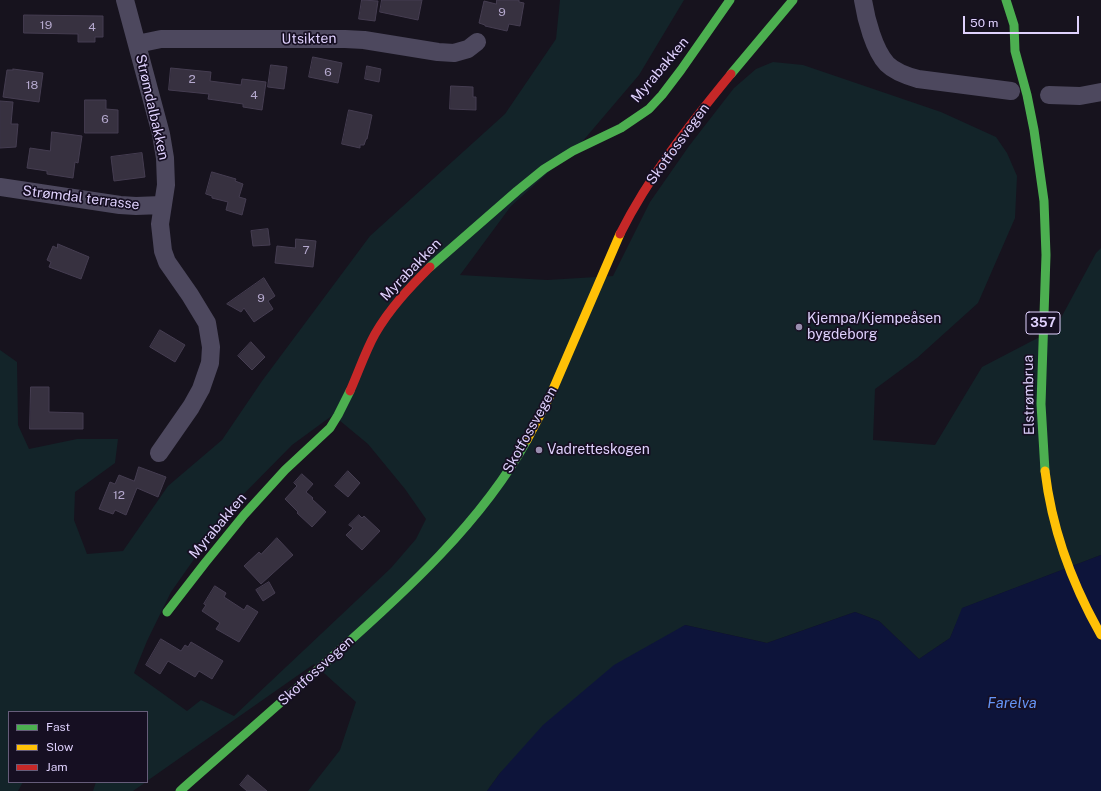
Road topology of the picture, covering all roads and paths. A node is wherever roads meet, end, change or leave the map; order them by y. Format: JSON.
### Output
{"nodes":[{"id":1,"x":125,"y":0,"type":"edge"},
{"id":2,"x":730,"y":0,"type":"edge"},
{"id":3,"x":864,"y":0,"type":"edge"},
{"id":4,"x":1006,"y":0,"type":"edge"},
{"id":5,"x":792,"y":1,"type":"edge"},
{"id":6,"x":1005,"y":34,"type":"dead end"},
{"id":7,"x":477,"y":42,"type":"dead end"},
{"id":8,"x":137,"y":44,"type":"junction"},
{"id":9,"x":1015,"y":51,"type":"junction"},
{"id":10,"x":1010,"y":91,"type":"dead end"},
{"id":11,"x":1101,"y":92,"type":"edge"},
{"id":12,"x":1049,"y":95,"type":"dead end"},
{"id":13,"x":0,"y":187,"type":"edge"},
{"id":14,"x":162,"y":205,"type":"junction"},
{"id":15,"x":159,"y":452,"type":"dead end"},
{"id":16,"x":167,"y":612,"type":"dead end"},
{"id":17,"x":1101,"y":635,"type":"edge"},
{"id":18,"x":180,"y":791,"type":"edge"}],
"edges":[{"from":1,"to":8,"type":"street","name":"Strømdalbakken"},
{"from":2,"to":16,"type":"main road","name":"Myrabakken"},
{"from":3,"to":10,"type":"street"},
{"from":4,"to":9,"type":"main road","name":"Elstrømbrua","number":"357"},
{"from":5,"to":18,"type":"main road","name":"Skotfossvegen"},
{"from":6,"to":9,"type":"main road","name":"Elstrømbrua","number":"357"},
{"from":7,"to":8,"type":"street","name":"Utsikten"},
{"from":8,"to":14,"type":"street","name":"Strømdalbakken"},
{"from":9,"to":17,"type":"main road","name":"Elstrømbrua","number":"357"},
{"from":11,"to":12,"type":"street"},
{"from":13,"to":14,"type":"street","name":"Strømdal terrasse"},
{"from":14,"to":15,"type":"street","name":"Strømdalbakken"}]}
